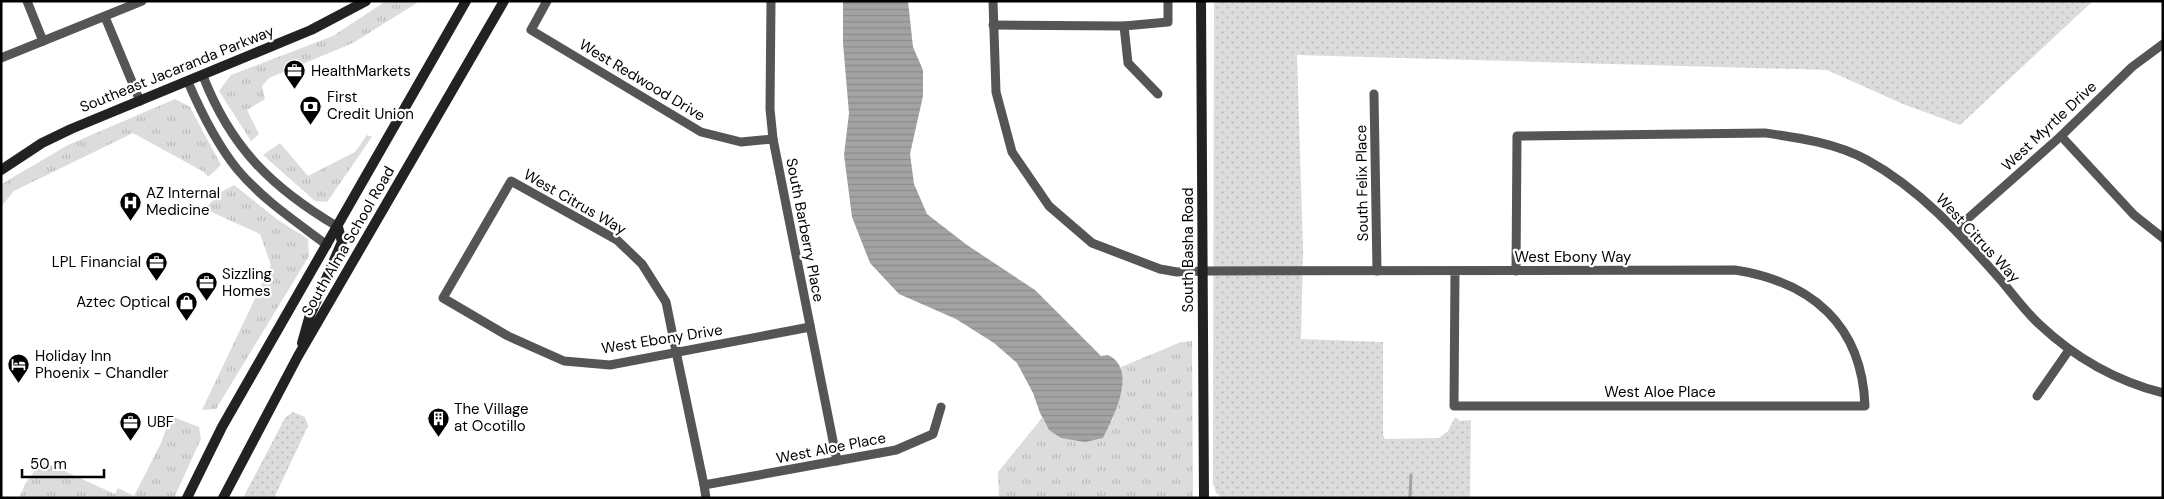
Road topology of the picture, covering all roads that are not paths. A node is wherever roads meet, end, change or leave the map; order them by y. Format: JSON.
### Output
{"nodes":[{"id":1,"x":27,"y":1,"type":"edge"},
{"id":2,"x":142,"y":1,"type":"edge"},
{"id":3,"x":366,"y":1,"type":"edge"},
{"id":4,"x":466,"y":1,"type":"edge"},
{"id":5,"x":504,"y":1,"type":"edge"},
{"id":6,"x":547,"y":1,"type":"edge"},
{"id":7,"x":771,"y":1,"type":"edge"},
{"id":8,"x":993,"y":1,"type":"edge"},
{"id":9,"x":1168,"y":1,"type":"edge"},
{"id":10,"x":1201,"y":1,"type":"edge"},
{"id":11,"x":105,"y":17,"type":"junction"},
{"id":12,"x":993,"y":25,"type":"junction"},
{"id":13,"x":1124,"y":26,"type":"junction"},
{"id":14,"x":43,"y":41,"type":"junction"},
{"id":15,"x":2163,"y":44,"type":"edge"},
{"id":16,"x":1,"y":58,"type":"edge"},
{"id":17,"x":203,"y":76,"type":"junction"},
{"id":18,"x":188,"y":82,"type":"junction"},
{"id":19,"x":1158,"y":94,"type":"dead end"},
{"id":20,"x":1374,"y":94,"type":"dead end"},
{"id":21,"x":140,"y":101,"type":"junction"},
{"id":22,"x":2061,"y":136,"type":"junction"},
{"id":23,"x":773,"y":138,"type":"junction"},
{"id":24,"x":1,"y":170,"type":"edge"},
{"id":25,"x":338,"y":226,"type":"junction"},
{"id":26,"x":1956,"y":230,"type":"junction"},
{"id":27,"x":2163,"y":238,"type":"edge"},
{"id":28,"x":327,"y":244,"type":"junction"},
{"id":29,"x":1203,"y":271,"type":"junction"},
{"id":30,"x":1377,"y":271,"type":"junction"},
{"id":31,"x":1454,"y":271,"type":"junction"},
{"id":32,"x":1516,"y":271,"type":"junction"},
{"id":33,"x":443,"y":298,"type":"joint"},
{"id":34,"x":810,"y":327,"type":"junction"},
{"id":35,"x":2069,"y":350,"type":"junction"},
{"id":36,"x":676,"y":352,"type":"junction"},
{"id":37,"x":298,"y":356,"type":"junction"},
{"id":38,"x":2163,"y":393,"type":"edge"},
{"id":39,"x":2037,"y":396,"type":"dead end"},
{"id":40,"x":1865,"y":406,"type":"joint"},
{"id":41,"x":941,"y":408,"type":"dead end"},
{"id":42,"x":837,"y":462,"type":"junction"},
{"id":43,"x":704,"y":485,"type":"junction"},
{"id":44,"x":187,"y":498,"type":"edge"},
{"id":45,"x":223,"y":498,"type":"edge"},
{"id":46,"x":706,"y":498,"type":"edge"},
{"id":47,"x":1204,"y":498,"type":"edge"}],
"edges":[{"from":1,"to":14,"type":"street"},
{"from":2,"to":11,"type":"street"},
{"from":3,"to":17,"type":"main road","name":"Southeast Jacaranda Parkway"},
{"from":4,"to":25,"type":"main road","name":"South Alma School Road"},
{"from":5,"to":37,"type":"main road","name":"South Alma School Road"},
{"from":6,"to":23,"type":"street","name":"West Redwood Drive"},
{"from":7,"to":23,"type":"street","name":"South Barberry Place"},
{"from":8,"to":12,"type":"street","name":"West Ebony Way"},
{"from":9,"to":13,"type":"street"},
{"from":10,"to":29,"type":"main road","name":"South Basha Road"},
{"from":11,"to":14,"type":"street"},
{"from":11,"to":21,"type":"street"},
{"from":12,"to":13,"type":"street"},
{"from":12,"to":29,"type":"street","name":"West Ebony Way"},
{"from":13,"to":19,"type":"street"},
{"from":14,"to":16,"type":"street"},
{"from":15,"to":22,"type":"street","name":"West Myrtle Drive"},
{"from":17,"to":18,"type":"main road","name":"Southeast Jacaranda Parkway"},
{"from":17,"to":25,"type":"street"},
{"from":18,"to":21,"type":"main road","name":"Southeast Jacaranda Parkway"},
{"from":18,"to":28,"type":"street"},
{"from":20,"to":30,"type":"street","name":"South Felix Place"},
{"from":21,"to":24,"type":"main road","name":"Southeast Jacaranda Parkway"},
{"from":22,"to":26,"type":"street","name":"West Myrtle Drive"},
{"from":22,"to":27,"type":"street"},
{"from":23,"to":34,"type":"street","name":"South Barberry Place"},
{"from":25,"to":28,"type":"main road","name":"South Alma School Road"},
{"from":25,"to":37,"type":"main road"},
{"from":26,"to":32,"type":"street","name":"West Citrus Way"},
{"from":26,"to":35,"type":"street","name":"West Citrus Way"},
{"from":28,"to":44,"type":"main road","name":"South Alma School Road"},
{"from":29,"to":30,"type":"street","name":"West Ebony Way"},
{"from":29,"to":47,"type":"main road","name":"South Basha Road"},
{"from":30,"to":31,"type":"street","name":"West Ebony Way"},
{"from":31,"to":32,"type":"street","name":"West Ebony Way"},
{"from":31,"to":40,"type":"street","name":"West Aloe Place"},
{"from":32,"to":40,"type":"street","name":"West Ebony Way"},
{"from":33,"to":36,"type":"street","name":"West Ebony Drive"},
{"from":33,"to":36,"type":"street","name":"West Citrus Way"},
{"from":34,"to":36,"type":"street","name":"West Ebony Drive"},
{"from":34,"to":42,"type":"street","name":"South Barberry Place"},
{"from":35,"to":38,"type":"street","name":"West Citrus Way"},
{"from":35,"to":39,"type":"street"},
{"from":36,"to":43,"type":"street","name":"West Citrus Way"},
{"from":37,"to":45,"type":"main road","name":"South Alma School Road"},
{"from":41,"to":42,"type":"street","name":"West Aloe Place"},
{"from":42,"to":43,"type":"street","name":"West Aloe Place"},
{"from":43,"to":46,"type":"street","name":"West Citrus Way"}]}
